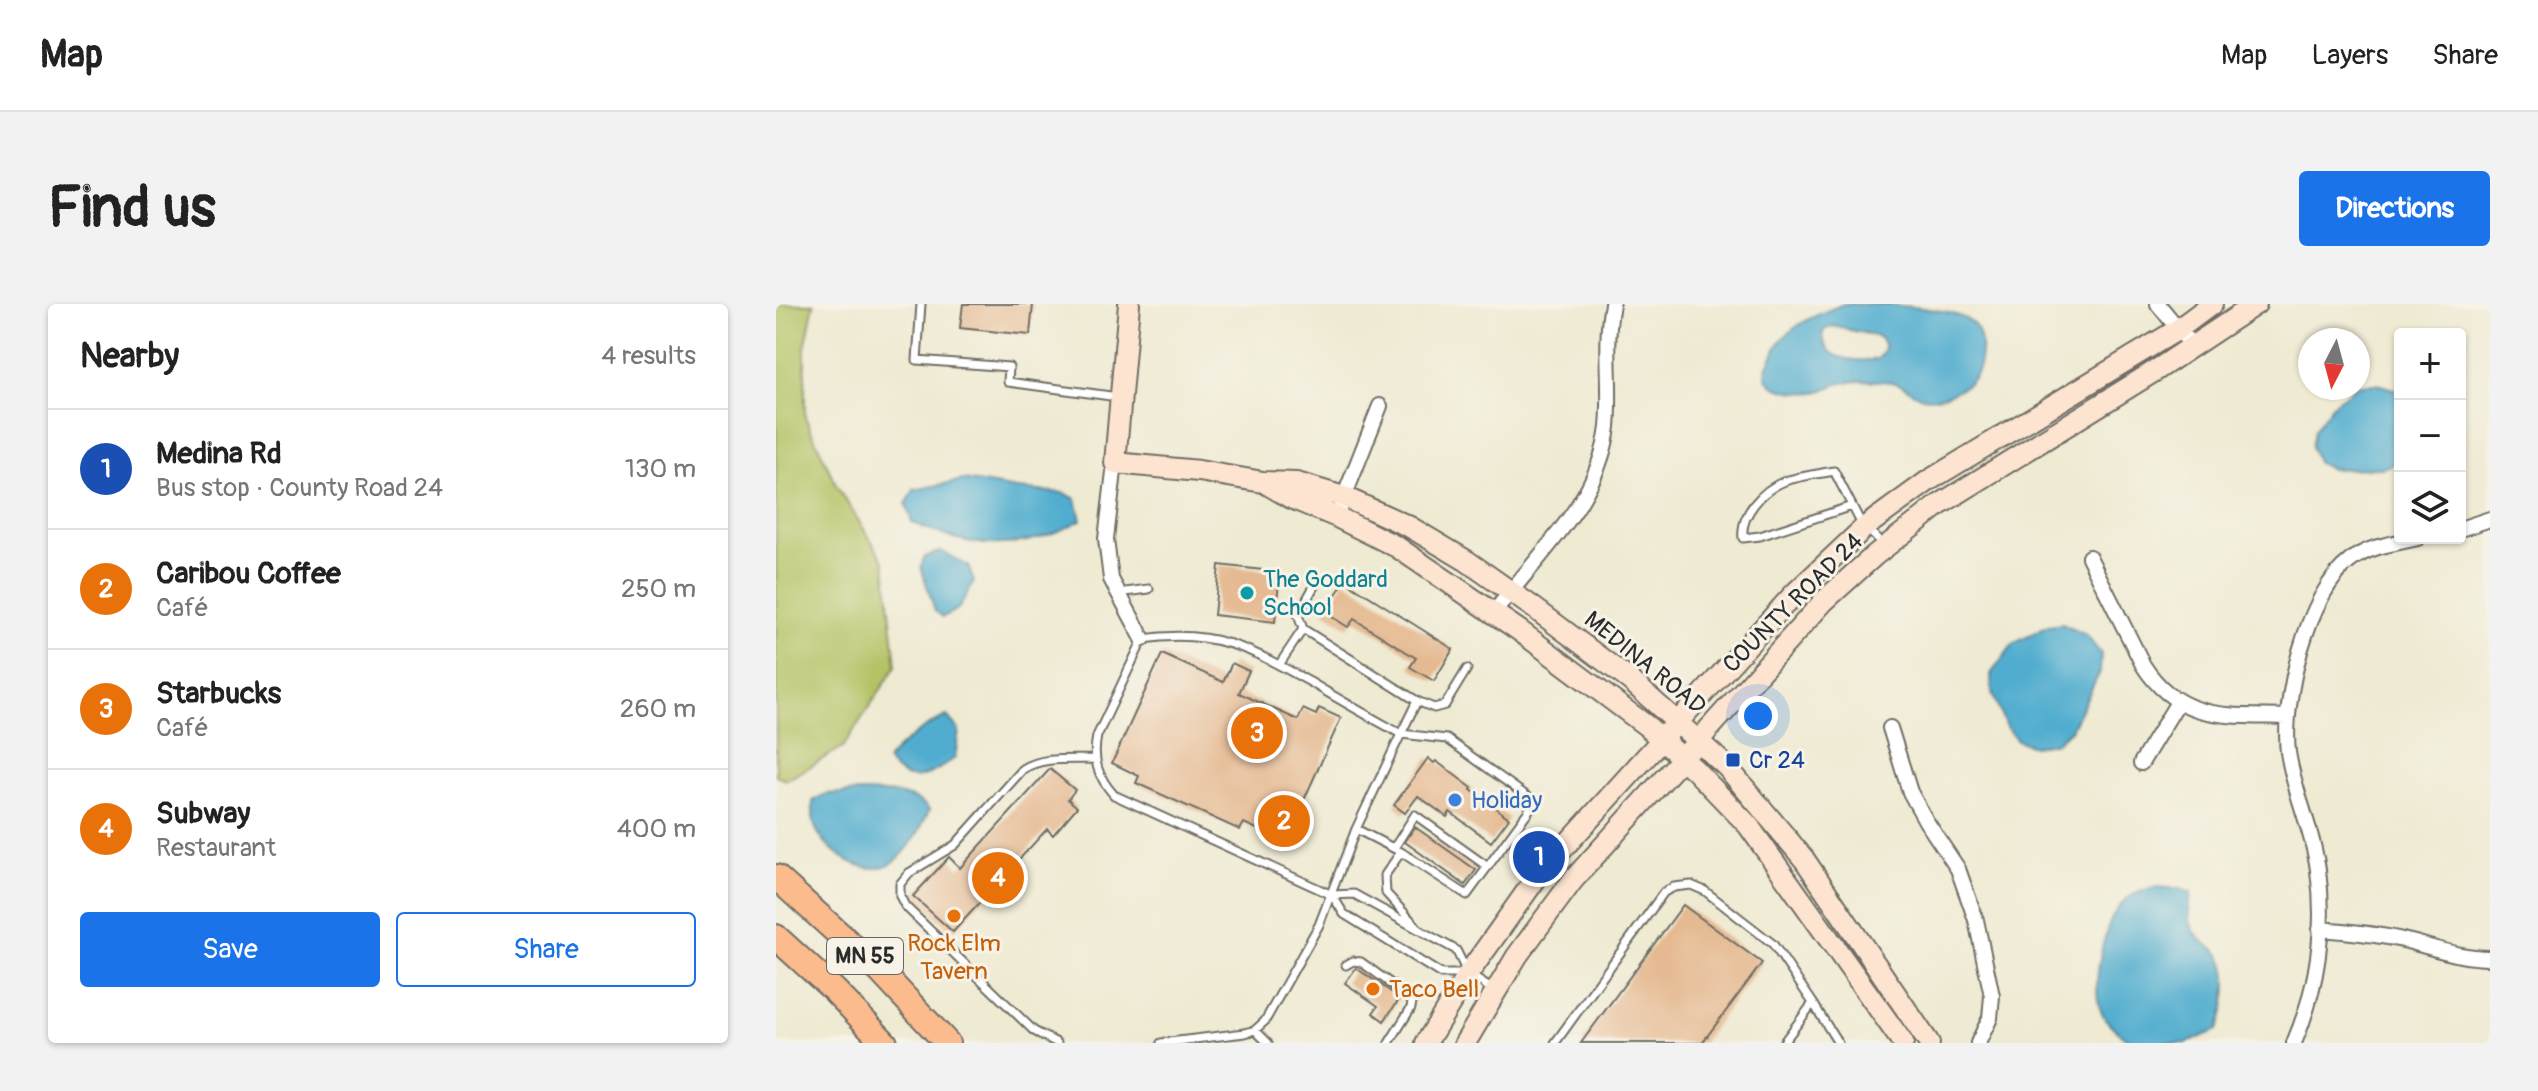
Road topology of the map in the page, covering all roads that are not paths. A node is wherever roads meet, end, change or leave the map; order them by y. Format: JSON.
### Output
{"nodes":[{"id":1,"x":921,"y":304,"type":"edge"},
{"id":2,"x":1129,"y":304,"type":"edge"},
{"id":3,"x":1612,"y":304,"type":"edge"},
{"id":4,"x":2158,"y":304,"type":"edge"},
{"id":5,"x":2212,"y":304,"type":"edge"},
{"id":6,"x":2256,"y":304,"type":"edge"},
{"id":7,"x":2177,"y":330,"type":"junction"},
{"id":8,"x":2193,"y":347,"type":"junction"},
{"id":9,"x":1121,"y":398,"type":"junction"},
{"id":10,"x":1380,"y":406,"type":"dead end"},
{"id":11,"x":1115,"y":463,"type":"junction"},
{"id":12,"x":1852,"y":506,"type":"junction"},
{"id":13,"x":1340,"y":507,"type":"junction"},
{"id":14,"x":2490,"y":519,"type":"edge"},
{"id":15,"x":1865,"y":527,"type":"junction"},
{"id":16,"x":2466,"y":527,"type":"edge"},
{"id":17,"x":2394,"y":544,"type":"edge"},
{"id":18,"x":1885,"y":547,"type":"junction"},
{"id":19,"x":2089,"y":557,"type":"dead end"},
{"id":20,"x":1317,"y":581,"type":"dead end"},
{"id":21,"x":1149,"y":589,"type":"dead end"},
{"id":22,"x":1510,"y":591,"type":"junction"},
{"id":23,"x":1118,"y":593,"type":"junction"},
{"id":24,"x":1494,"y":613,"type":"junction"},
{"id":25,"x":1303,"y":629,"type":"junction"},
{"id":26,"x":1143,"y":639,"type":"junction"},
{"id":27,"x":1279,"y":665,"type":"junction"},
{"id":28,"x":1467,"y":669,"type":"dead end"},
{"id":29,"x":1417,"y":701,"type":"junction"},
{"id":30,"x":2178,"y":702,"type":"junction"},
{"id":31,"x":2287,"y":717,"type":"junction"},
{"id":32,"x":1677,"y":722,"type":"junction"},
{"id":33,"x":1890,"y":728,"type":"dead end"},
{"id":34,"x":1401,"y":734,"type":"junction"},
{"id":35,"x":1697,"y":739,"type":"junction"},
{"id":36,"x":1661,"y":740,"type":"junction"},
{"id":37,"x":1681,"y":758,"type":"junction"},
{"id":38,"x":1094,"y":759,"type":"junction"},
{"id":39,"x":2141,"y":763,"type":"dead end"},
{"id":40,"x":1356,"y":829,"type":"junction"},
{"id":41,"x":1397,"y":850,"type":"junction"},
{"id":42,"x":1488,"y":867,"type":"junction"},
{"id":43,"x":776,"y":877,"type":"edge"},
{"id":44,"x":1332,"y":895,"type":"junction"},
{"id":45,"x":2320,"y":929,"type":"junction"},
{"id":46,"x":1421,"y":931,"type":"junction"},
{"id":47,"x":776,"y":937,"type":"edge"},
{"id":48,"x":2490,"y":958,"type":"edge"},
{"id":49,"x":1346,"y":965,"type":"dead end"},
{"id":50,"x":1468,"y":974,"type":"junction"},
{"id":51,"x":1496,"y":991,"type":"junction"},
{"id":52,"x":1813,"y":1003,"type":"junction"},
{"id":53,"x":1255,"y":1030,"type":"junction"},
{"id":54,"x":885,"y":1043,"type":"edge"},
{"id":55,"x":947,"y":1043,"type":"edge"},
{"id":56,"x":1057,"y":1043,"type":"edge"},
{"id":57,"x":1161,"y":1043,"type":"edge"},
{"id":58,"x":1169,"y":1043,"type":"edge"},
{"id":59,"x":1268,"y":1043,"type":"edge"},
{"id":60,"x":1389,"y":1043,"type":"edge"},
{"id":61,"x":1426,"y":1043,"type":"edge"},
{"id":62,"x":1465,"y":1043,"type":"edge"},
{"id":63,"x":1555,"y":1043,"type":"edge"},
{"id":64,"x":1783,"y":1043,"type":"edge"},
{"id":65,"x":1838,"y":1043,"type":"edge"},
{"id":66,"x":1903,"y":1043,"type":"edge"},
{"id":67,"x":1929,"y":1043,"type":"edge"},
{"id":68,"x":1978,"y":1043,"type":"edge"},
{"id":69,"x":2294,"y":1043,"type":"edge"}],
"edges":[{"from":1,"to":9,"type":"lane"},
{"from":2,"to":9,"type":"street"},
{"from":3,"to":22,"type":"street"},
{"from":4,"to":7,"type":"street"},
{"from":5,"to":7,"type":"street","name":"COUNTY ROAD 24"},
{"from":6,"to":8,"type":"street","name":"COUNTY ROAD 24"},
{"from":7,"to":8,"type":"street"},
{"from":7,"to":15,"type":"street","name":"COUNTY ROAD 24"},
{"from":8,"to":18,"type":"street","name":"COUNTY ROAD 24"},
{"from":9,"to":11,"type":"street"},
{"from":10,"to":13,"type":"street"},
{"from":11,"to":13,"type":"street","name":"MEDINA ROAD"},
{"from":11,"to":23,"type":"street"},
{"from":12,"to":12,"type":"lane"},
{"from":12,"to":15,"type":"lane"},
{"from":13,"to":22,"type":"street","name":"MEDINA ROAD"},
{"from":13,"to":24,"type":"street","name":"MEDINA ROAD"},
{"from":14,"to":16,"type":"street"},
{"from":15,"to":18,"type":"lane"},
{"from":15,"to":32,"type":"street","name":"COUNTY ROAD 24"},
{"from":17,"to":31,"type":"street"},
{"from":18,"to":35,"type":"street","name":"COUNTY ROAD 24"},
{"from":19,"to":30,"type":"street"},
{"from":20,"to":25,"type":"lane"},
{"from":21,"to":23,"type":"lane"},
{"from":22,"to":24,"type":"street"},
{"from":22,"to":32,"type":"street","name":"MEDINA ROAD"},
{"from":23,"to":26,"type":"street"},
{"from":24,"to":36,"type":"street","name":"MEDINA ROAD"},
{"from":25,"to":27,"type":"lane"},
{"from":25,"to":29,"type":"lane"},
{"from":26,"to":27,"type":"lane"},
{"from":26,"to":38,"type":"lane"},
{"from":27,"to":34,"type":"lane"},
{"from":28,"to":29,"type":"lane"},
{"from":29,"to":34,"type":"lane"},
{"from":30,"to":31,"type":"street"},
{"from":30,"to":39,"type":"street"},
{"from":31,"to":45,"type":"street"},
{"from":32,"to":35,"type":"street","name":"MEDINA ROAD"},
{"from":32,"to":36,"type":"street","name":"COUNTY ROAD 24"},
{"from":33,"to":68,"type":"street"},
{"from":34,"to":40,"type":"lane"},
{"from":34,"to":42,"type":"lane"},
{"from":35,"to":37,"type":"street","name":"COUNTY ROAD 24"},
{"from":35,"to":67,"type":"street","name":"MEDINA ROAD"},
{"from":36,"to":37,"type":"street","name":"MEDINA ROAD"},
{"from":36,"to":50,"type":"street","name":"COUNTY ROAD 24"},
{"from":37,"to":51,"type":"street","name":"COUNTY ROAD 24"},
{"from":37,"to":66,"type":"street","name":"MEDINA ROAD"},
{"from":38,"to":44,"type":"lane"},
{"from":38,"to":56,"type":"lane"},
{"from":40,"to":41,"type":"lane"},
{"from":40,"to":44,"type":"lane"},
{"from":41,"to":42,"type":"lane"},
{"from":41,"to":42,"type":"lane"},
{"from":41,"to":46,"type":"lane"},
{"from":43,"to":55,"type":"main road","number":"MN 55"},
{"from":44,"to":46,"type":"lane"},
{"from":44,"to":50,"type":"lane"},
{"from":44,"to":53,"type":"lane"},
{"from":45,"to":48,"type":"street"},
{"from":45,"to":69,"type":"street"},
{"from":46,"to":50,"type":"lane"},
{"from":47,"to":54,"type":"main road","number":"MN 55"},
{"from":49,"to":60,"type":"lane"},
{"from":50,"to":51,"type":"lane"},
{"from":50,"to":61,"type":"street","name":"COUNTY ROAD 24"},
{"from":51,"to":62,"type":"street","name":"COUNTY ROAD 24"},
{"from":52,"to":63,"type":"lane"},
{"from":52,"to":64,"type":"lane"},
{"from":52,"to":65,"type":"lane"},
{"from":53,"to":58,"type":"lane"},
{"from":53,"to":59,"type":"lane"},
{"from":57,"to":58,"type":"lane"}]}
